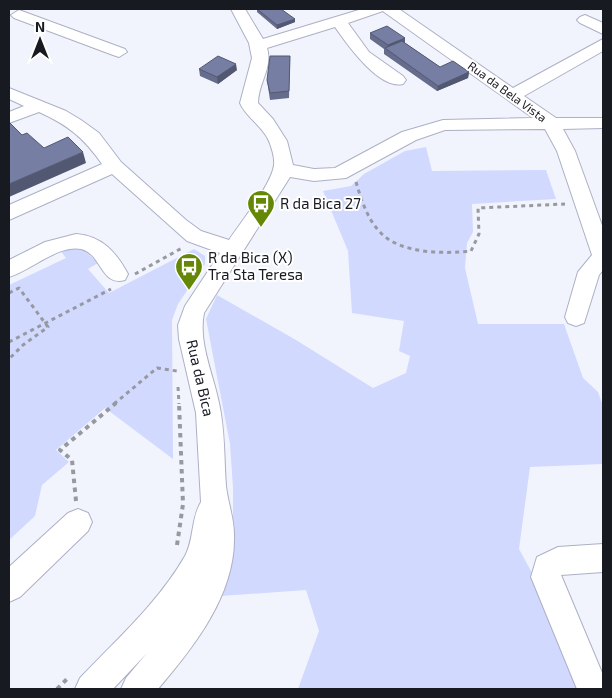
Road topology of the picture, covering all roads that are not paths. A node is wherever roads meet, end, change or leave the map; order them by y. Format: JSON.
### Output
{"nodes":[{"id":1,"x":238,"y":9,"type":"edge"},
{"id":2,"x":377,"y":9,"type":"edge"},
{"id":3,"x":389,"y":9,"type":"edge"},
{"id":4,"x":19,"y":15,"type":"edge"},
{"id":5,"x":585,"y":20,"type":"dead end"},
{"id":6,"x":338,"y":21,"type":"junction"},
{"id":7,"x":603,"y":29,"type":"edge"},
{"id":8,"x":603,"y":44,"type":"edge"},
{"id":9,"x":259,"y":45,"type":"junction"},
{"id":10,"x":118,"y":52,"type":"dead end"},
{"id":11,"x":397,"y":80,"type":"dead end"},
{"id":12,"x":9,"y":93,"type":"edge"},
{"id":13,"x":514,"y":96,"type":"junction"},
{"id":14,"x":39,"y":106,"type":"junction"},
{"id":15,"x":9,"y":118,"type":"edge"},
{"id":16,"x":603,"y":123,"type":"edge"},
{"id":17,"x":551,"y":124,"type":"junction"},
{"id":18,"x":114,"y":166,"type":"junction"},
{"id":19,"x":283,"y":169,"type":"junction"},
{"id":20,"x":9,"y":213,"type":"edge"},
{"id":21,"x":233,"y":250,"type":"junction"},
{"id":22,"x":603,"y":257,"type":"edge"},
{"id":23,"x":9,"y":269,"type":"edge"},
{"id":24,"x":120,"y":280,"type":"road end"},
{"id":25,"x":576,"y":317,"type":"dead end"},
{"id":26,"x":213,"y":492,"type":"junction"},
{"id":27,"x":78,"y":522,"type":"road end"},
{"id":28,"x":603,"y":558,"type":"edge"},
{"id":29,"x":9,"y":587,"type":"edge"},
{"id":30,"x":81,"y":682,"type":"edge"},
{"id":31,"x":137,"y":689,"type":"edge"},
{"id":32,"x":593,"y":689,"type":"edge"}],
"edges":[{"from":1,"to":9,"type":"street"},
{"from":2,"to":6,"type":"street"},
{"from":3,"to":13,"type":"street","name":"Rua da Bela Vista"},
{"from":4,"to":10,"type":"street"},
{"from":5,"to":7,"type":"street"},
{"from":6,"to":9,"type":"street"},
{"from":6,"to":11,"type":"street"},
{"from":8,"to":13,"type":"street"},
{"from":9,"to":19,"type":"street"},
{"from":12,"to":14,"type":"street"},
{"from":13,"to":17,"type":"street","name":"Rua da Bela Vista"},
{"from":14,"to":15,"type":"street"},
{"from":14,"to":18,"type":"street"},
{"from":16,"to":17,"type":"street"},
{"from":17,"to":19,"type":"street"},
{"from":17,"to":22,"type":"street","name":"Rua da Bela Vista"},
{"from":18,"to":20,"type":"street"},
{"from":18,"to":21,"type":"street"},
{"from":19,"to":21,"type":"street","name":"Rua da Bica"},
{"from":21,"to":26,"type":"street","name":"Rua da Bica"},
{"from":22,"to":25,"type":"street","name":"Rua da Bela Vista"},
{"from":23,"to":24,"type":"street"},
{"from":26,"to":30,"type":"street","name":"Rua da Bica"},
{"from":26,"to":31,"type":"street","name":"Rua da Bica"},
{"from":27,"to":29,"type":"street"},
{"from":28,"to":32,"type":"street"}]}
